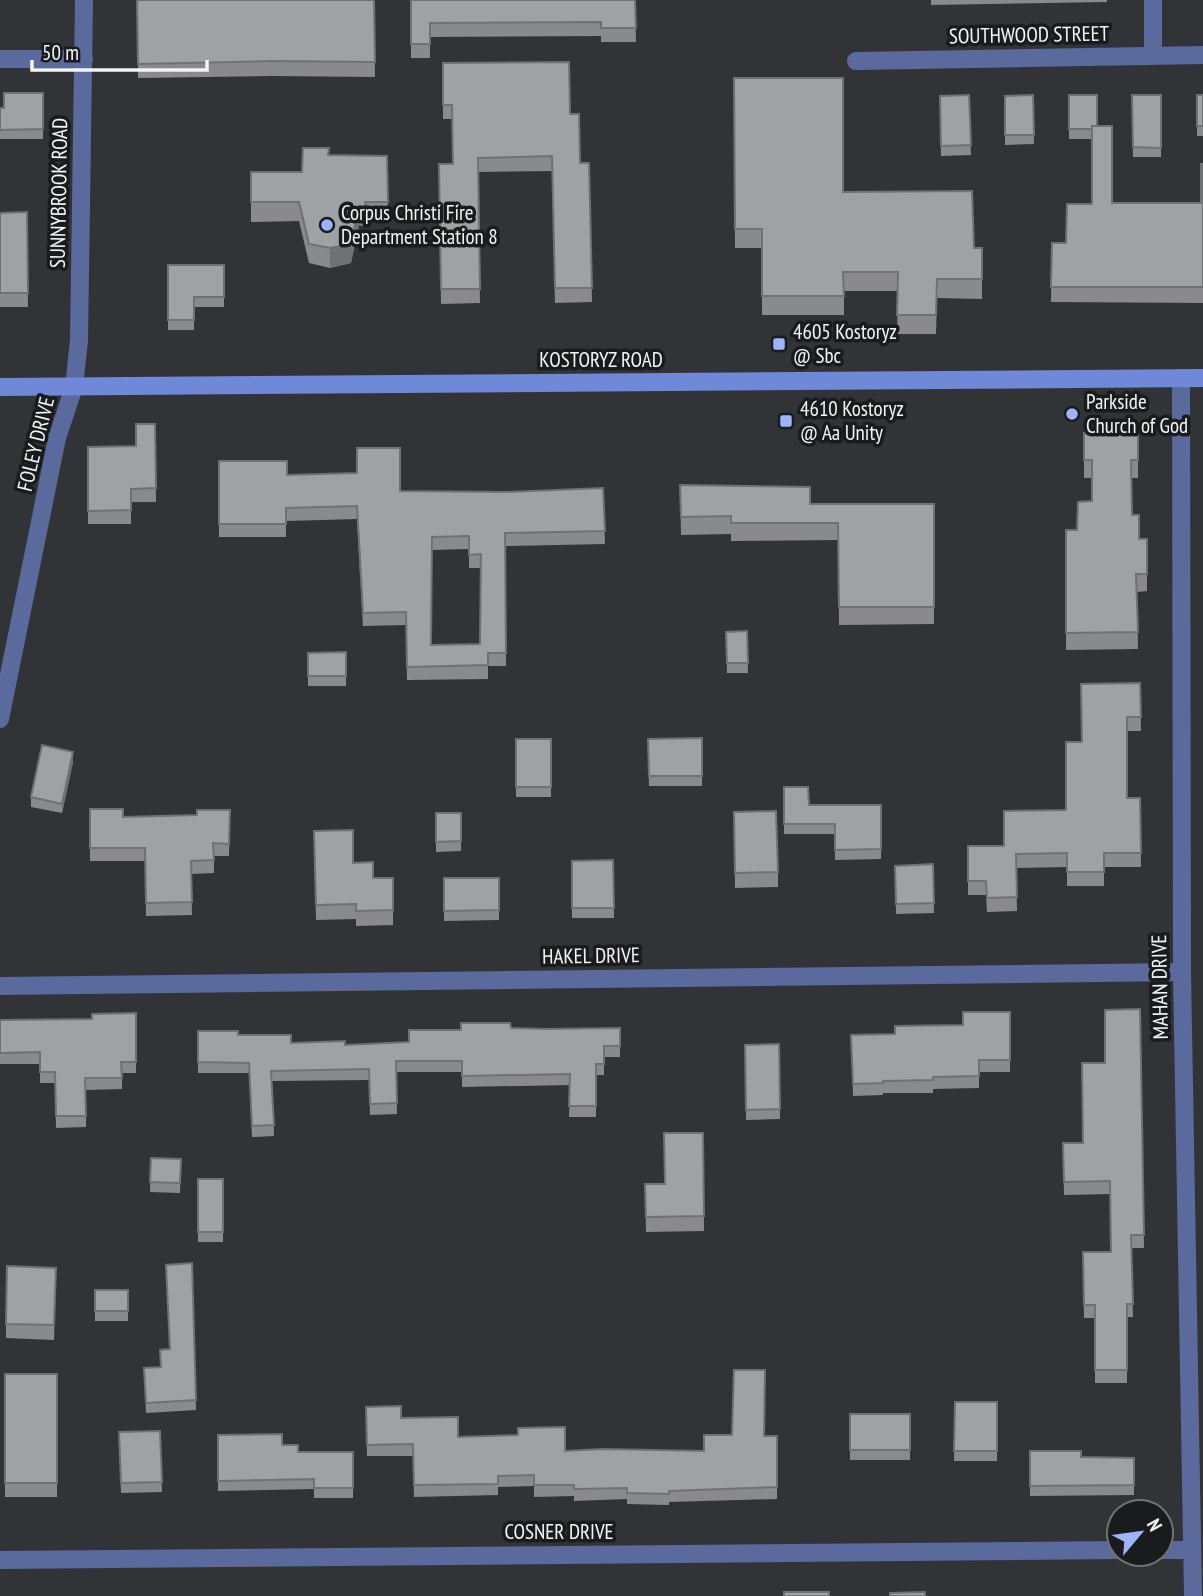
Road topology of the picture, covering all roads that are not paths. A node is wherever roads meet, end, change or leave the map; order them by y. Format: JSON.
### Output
{"nodes":[{"id":1,"x":84,"y":0,"type":"edge"},
{"id":2,"x":1153,"y":0,"type":"edge"},
{"id":3,"x":1153,"y":55,"type":"junction"},
{"id":4,"x":1203,"y":55,"type":"edge"},
{"id":5,"x":0,"y":59,"type":"edge"},
{"id":6,"x":84,"y":59,"type":"junction"},
{"id":7,"x":856,"y":61,"type":"dead end"},
{"id":8,"x":1181,"y":378,"type":"junction"},
{"id":9,"x":1203,"y":378,"type":"edge"},
{"id":10,"x":0,"y":387,"type":"edge"},
{"id":11,"x":74,"y":387,"type":"junction"},
{"id":12,"x":0,"y":719,"type":"edge"},
{"id":13,"x":1182,"y":972,"type":"junction"},
{"id":14,"x":0,"y":986,"type":"edge"},
{"id":15,"x":1105,"y":1550,"type":"edge"},
{"id":16,"x":1175,"y":1550,"type":"edge"},
{"id":17,"x":1192,"y":1550,"type":"junction"},
{"id":18,"x":0,"y":1560,"type":"edge"},
{"id":19,"x":1193,"y":1596,"type":"edge"}],
"edges":[{"from":1,"to":6,"type":"street","name":"SUNNYBROOK ROAD"},
{"from":2,"to":3,"type":"street"},
{"from":3,"to":4,"type":"street","name":"SOUTHWOOD STREET"},
{"from":3,"to":7,"type":"street","name":"SOUTHWOOD STREET"},
{"from":5,"to":6,"type":"street"},
{"from":6,"to":11,"type":"street","name":"SUNNYBROOK ROAD"},
{"from":8,"to":9,"type":"main road","name":"KOSTORYZ ROAD"},
{"from":8,"to":11,"type":"main road","name":"KOSTORYZ ROAD"},
{"from":8,"to":13,"type":"street","name":"MAHAN DRIVE"},
{"from":10,"to":11,"type":"main road","name":"KOSTORYZ ROAD"},
{"from":11,"to":12,"type":"street","name":"FOLEY DRIVE"},
{"from":13,"to":14,"type":"street","name":"HAKEL DRIVE"},
{"from":13,"to":17,"type":"street","name":"MAHAN DRIVE"},
{"from":15,"to":18,"type":"street","name":"COSNER DRIVE"},
{"from":16,"to":17,"type":"street"},
{"from":17,"to":19,"type":"street","name":"MAHAN DRIVE"}]}
